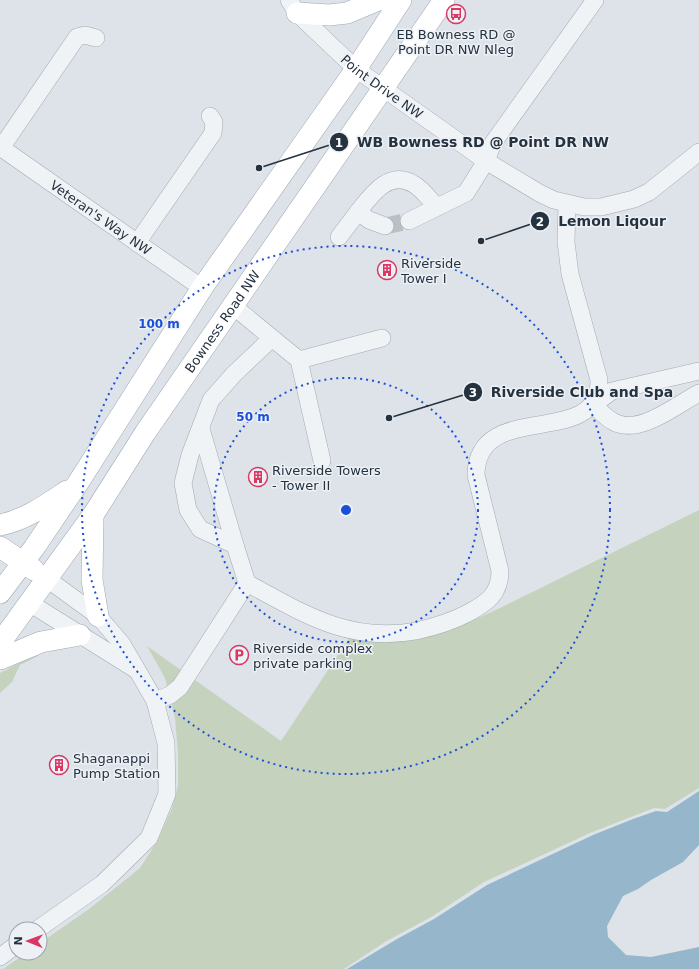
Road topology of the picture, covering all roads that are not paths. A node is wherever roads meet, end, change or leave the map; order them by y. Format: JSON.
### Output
{"nodes":[{"id":1,"x":378,"y":0,"type":"edge"},
{"id":2,"x":401,"y":0,"type":"edge"},
{"id":3,"x":444,"y":0,"type":"edge"},
{"id":4,"x":595,"y":0,"type":"edge"},
{"id":5,"x":293,"y":7,"type":"edge"},
{"id":6,"x":96,"y":38,"type":"dead end"},
{"id":7,"x":356,"y":68,"type":"junction"},
{"id":8,"x":382,"y":88,"type":"junction"},
{"id":9,"x":210,"y":116,"type":"dead end"},
{"id":10,"x":1,"y":148,"type":"edge"},
{"id":11,"x":699,"y":152,"type":"edge"},
{"id":12,"x":486,"y":161,"type":"junction"},
{"id":13,"x":567,"y":204,"type":"junction"},
{"id":14,"x":437,"y":207,"type":"junction"},
{"id":15,"x":358,"y":212,"type":"junction"},
{"id":16,"x":409,"y":221,"type":"tunnel mouth"},
{"id":17,"x":384,"y":226,"type":"tunnel mouth"},
{"id":18,"x":339,"y":237,"type":"dead end"},
{"id":19,"x":137,"y":243,"type":"junction"},
{"id":20,"x":202,"y":288,"type":"junction"},
{"id":21,"x":232,"y":305,"type":"junction"},
{"id":22,"x":272,"y":338,"type":"junction"},
{"id":23,"x":382,"y":338,"type":"dead end"},
{"id":24,"x":300,"y":360,"type":"junction"},
{"id":25,"x":699,"y":371,"type":"edge"},
{"id":26,"x":699,"y":393,"type":"edge"},
{"id":27,"x":593,"y":405,"type":"junction"},
{"id":28,"x":200,"y":429,"type":"junction"},
{"id":29,"x":322,"y":461,"type":"dead end"},
{"id":30,"x":78,"y":483,"type":"junction"},
{"id":31,"x":93,"y":514,"type":"junction"},
{"id":32,"x":0,"y":525,"type":"edge"},
{"id":33,"x":235,"y":545,"type":"junction"},
{"id":34,"x":0,"y":547,"type":"edge"},
{"id":35,"x":22,"y":562,"type":"junction"},
{"id":36,"x":46,"y":578,"type":"junction"},
{"id":37,"x":247,"y":583,"type":"junction"},
{"id":38,"x":2,"y":588,"type":"edge"},
{"id":39,"x":28,"y":602,"type":"junction"},
{"id":40,"x":98,"y":616,"type":"junction"},
{"id":41,"x":80,"y":635,"type":"junction"},
{"id":42,"x":0,"y":643,"type":"edge"},
{"id":43,"x":0,"y":659,"type":"edge"},
{"id":44,"x":135,"y":669,"type":"junction"},
{"id":45,"x":155,"y":701,"type":"junction"},
{"id":46,"x":48,"y":922,"type":"edge"}],
"edges":[{"from":1,"to":5,"type":"main road"},
{"from":2,"to":7,"type":"main road"},
{"from":3,"to":8,"type":"main road","name":"Bowness Road NW"},
{"from":4,"to":12,"type":"street"},
{"from":5,"to":7,"type":"street","name":"Point Drive NW"},
{"from":6,"to":10,"type":"street"},
{"from":7,"to":8,"type":"street","name":"Point Drive NW"},
{"from":7,"to":20,"type":"main road"},
{"from":8,"to":12,"type":"street","name":"Point Drive NW"},
{"from":8,"to":21,"type":"main road","name":"Bowness Road NW"},
{"from":9,"to":19,"type":"street"},
{"from":10,"to":19,"type":"street","name":"Veteran's Way NW"},
{"from":11,"to":13,"type":"street","name":"Point Drive NW"},
{"from":12,"to":13,"type":"street","name":"Point Drive NW"},
{"from":12,"to":14,"type":"street"},
{"from":13,"to":27,"type":"street"},
{"from":14,"to":15,"type":"street"},
{"from":14,"to":16,"type":"street"},
{"from":15,"to":17,"type":"street"},
{"from":15,"to":18,"type":"street"},
{"from":19,"to":20,"type":"street","name":"Veteran's Way NW"},
{"from":20,"to":30,"type":"main road"},
{"from":21,"to":22,"type":"street"},
{"from":21,"to":31,"type":"main road","name":"Bowness Road NW"},
{"from":22,"to":24,"type":"street"},
{"from":22,"to":28,"type":"street"},
{"from":23,"to":24,"type":"street"},
{"from":24,"to":29,"type":"street"},
{"from":25,"to":27,"type":"street"},
{"from":26,"to":27,"type":"street"},
{"from":27,"to":37,"type":"street"},
{"from":28,"to":33,"type":"street"},
{"from":28,"to":33,"type":"street"},
{"from":30,"to":32,"type":"main road"},
{"from":30,"to":35,"type":"main road"},
{"from":31,"to":36,"type":"main road","name":"Bowness Road NW"},
{"from":31,"to":40,"type":"main road"},
{"from":33,"to":37,"type":"street"},
{"from":34,"to":35,"type":"main road"},
{"from":35,"to":36,"type":"main road"},
{"from":35,"to":38,"type":"main road"},
{"from":36,"to":39,"type":"main road","name":"Bowness Road NW"},
{"from":36,"to":40,"type":"street"},
{"from":37,"to":45,"type":"street"},
{"from":38,"to":39,"type":"main road"},
{"from":39,"to":41,"type":"street"},
{"from":39,"to":42,"type":"main road","name":"Bowness Road NW"},
{"from":40,"to":44,"type":"street"},
{"from":41,"to":43,"type":"main road"},
{"from":41,"to":44,"type":"street"},
{"from":44,"to":45,"type":"street"},
{"from":45,"to":46,"type":"street"}]}
